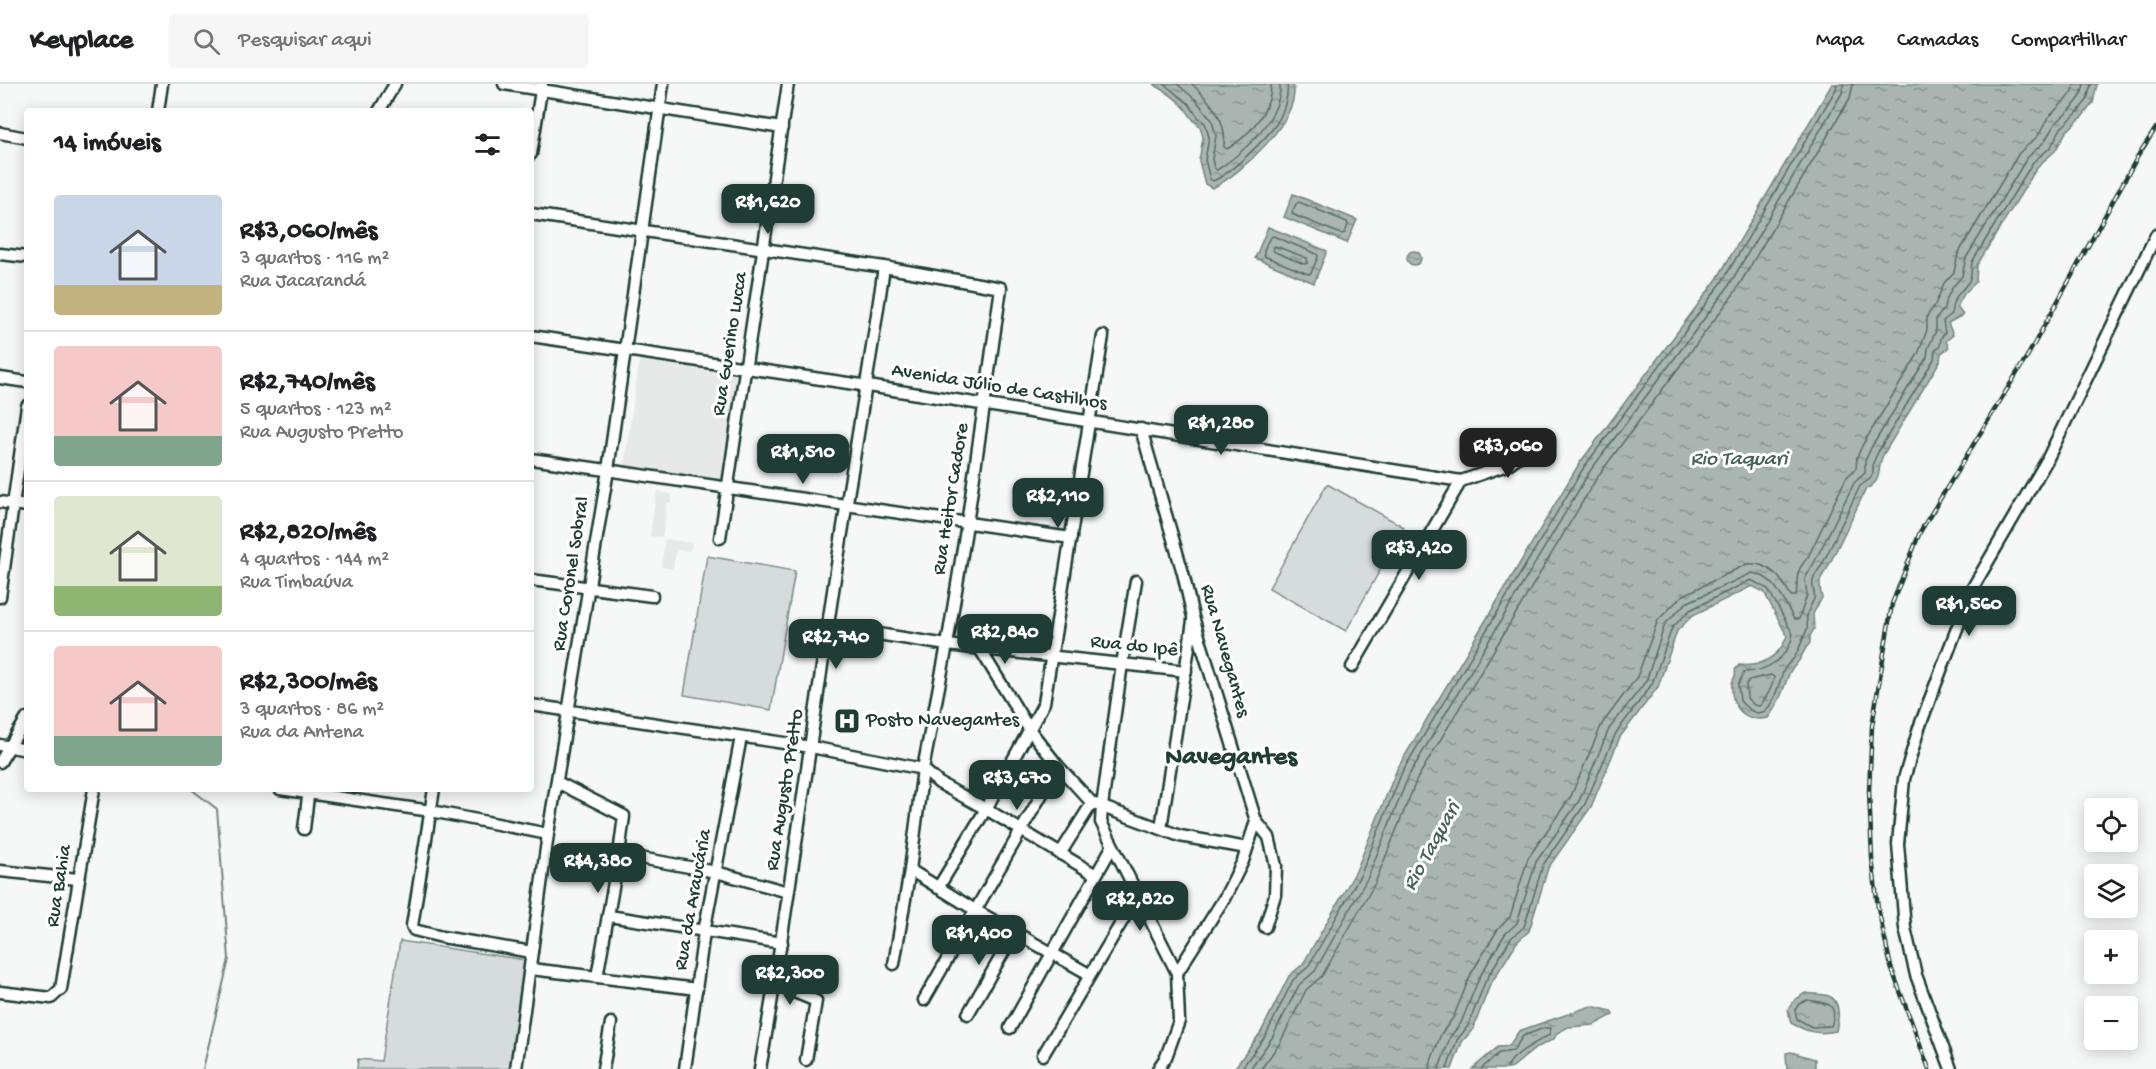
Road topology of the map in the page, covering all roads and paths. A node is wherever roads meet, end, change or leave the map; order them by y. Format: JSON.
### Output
{"nodes":[{"id":1,"x":162,"y":84,"type":"edge"},
{"id":2,"x":395,"y":84,"type":"edge"},
{"id":3,"x":504,"y":84,"type":"edge"},
{"id":4,"x":663,"y":84,"type":"edge"},
{"id":5,"x":788,"y":84,"type":"edge"},
{"id":6,"x":541,"y":87,"type":"edge"},
{"id":7,"x":158,"y":108,"type":"edge"},
{"id":8,"x":381,"y":108,"type":"edge"},
{"id":9,"x":659,"y":110,"type":"junction"},
{"id":10,"x":782,"y":128,"type":"junction"},
{"id":11,"x":0,"y":133,"type":"edge"},
{"id":12,"x":534,"y":134,"type":"edge"},
{"id":13,"x":24,"y":137,"type":"edge"},
{"id":14,"x":534,"y":214,"type":"edge"},
{"id":15,"x":643,"y":230,"type":"junction"},
{"id":16,"x":2156,"y":235,"type":"edge"},
{"id":17,"x":764,"y":248,"type":"junction"},
{"id":18,"x":0,"y":254,"type":"edge"},
{"id":19,"x":24,"y":257,"type":"edge"},
{"id":20,"x":885,"y":267,"type":"junction"},
{"id":21,"x":534,"y":336,"type":"edge"},
{"id":22,"x":1103,"y":336,"type":"dead end"},
{"id":23,"x":626,"y":350,"type":"junction"},
{"id":24,"x":744,"y":368,"type":"junction"},
{"id":25,"x":0,"y":378,"type":"edge"},
{"id":26,"x":24,"y":382,"type":"edge"},
{"id":27,"x":868,"y":386,"type":"junction"},
{"id":28,"x":984,"y":405,"type":"junction"},
{"id":29,"x":1091,"y":421,"type":"junction"},
{"id":30,"x":24,"y":427,"type":"edge"},
{"id":31,"x":1141,"y":429,"type":"junction"},
{"id":32,"x":1536,"y":444,"type":"dead end"},
{"id":33,"x":534,"y":459,"type":"edge"},
{"id":34,"x":608,"y":470,"type":"junction"},
{"id":35,"x":1461,"y":481,"type":"junction"},
{"id":36,"x":727,"y":487,"type":"junction"},
{"id":37,"x":0,"y":502,"type":"edge"},
{"id":38,"x":13,"y":504,"type":"junction"},
{"id":39,"x":24,"y":506,"type":"edge"},
{"id":40,"x":846,"y":506,"type":"junction"},
{"id":41,"x":967,"y":524,"type":"junction"},
{"id":42,"x":720,"y":538,"type":"dead end"},
{"id":43,"x":1071,"y":538,"type":"junction"},
{"id":44,"x":534,"y":580,"type":"edge"},
{"id":45,"x":1137,"y":581,"type":"dead end"},
{"id":46,"x":589,"y":587,"type":"junction"},
{"id":47,"x":652,"y":596,"type":"dead end"},
{"id":48,"x":0,"y":597,"type":"edge"},
{"id":49,"x":1193,"y":617,"type":"junction"},
{"id":50,"x":828,"y":626,"type":"junction"},
{"id":51,"x":947,"y":645,"type":"junction"},
{"id":52,"x":980,"y":649,"type":"junction"},
{"id":53,"x":1052,"y":656,"type":"junction"},
{"id":54,"x":1122,"y":664,"type":"junction"},
{"id":55,"x":1352,"y":667,"type":"dead end"},
{"id":56,"x":1186,"y":671,"type":"junction"},
{"id":57,"x":534,"y":705,"type":"edge"},
{"id":58,"x":569,"y":710,"type":"junction"},
{"id":59,"x":24,"y":722,"type":"edge"},
{"id":60,"x":1029,"y":729,"type":"junction"},
{"id":61,"x":741,"y":737,"type":"junction"},
{"id":62,"x":5,"y":746,"type":"edge"},
{"id":63,"x":811,"y":747,"type":"junction"},
{"id":64,"x":24,"y":749,"type":"edge"},
{"id":65,"x":0,"y":762,"type":"edge"},
{"id":66,"x":1058,"y":766,"type":"junction"},
{"id":67,"x":923,"y":769,"type":"junction"},
{"id":68,"x":558,"y":782,"type":"junction"},
{"id":69,"x":93,"y":792,"type":"edge"},
{"id":70,"x":309,"y":792,"type":"edge"},
{"id":71,"x":315,"y":792,"type":"edge"},
{"id":72,"x":434,"y":792,"type":"edge"},
{"id":73,"x":1097,"y":804,"type":"junction"},
{"id":74,"x":986,"y":808,"type":"junction"},
{"id":75,"x":431,"y":811,"type":"junction"},
{"id":76,"x":1256,"y":820,"type":"junction"},
{"id":77,"x":1161,"y":828,"type":"junction"},
{"id":78,"x":304,"y":829,"type":"dead end"},
{"id":79,"x":1023,"y":832,"type":"junction"},
{"id":80,"x":548,"y":834,"type":"junction"},
{"id":81,"x":1112,"y":847,"type":"junction"},
{"id":82,"x":1247,"y":848,"type":"junction"},
{"id":83,"x":619,"y":854,"type":"junction"},
{"id":84,"x":1060,"y":854,"type":"junction"},
{"id":85,"x":910,"y":870,"type":"junction"},
{"id":86,"x":0,"y":871,"type":"edge"},
{"id":87,"x":716,"y":872,"type":"junction"},
{"id":88,"x":1096,"y":875,"type":"junction"},
{"id":89,"x":78,"y":879,"type":"junction"},
{"id":90,"x":938,"y":888,"type":"junction"},
{"id":91,"x":788,"y":892,"type":"junction"},
{"id":92,"x":1137,"y":896,"type":"junction"},
{"id":93,"x":975,"y":910,"type":"junction"},
{"id":94,"x":609,"y":916,"type":"junction"},
{"id":95,"x":1265,"y":927,"type":"dead end"},
{"id":96,"x":704,"y":932,"type":"junction"},
{"id":97,"x":1014,"y":932,"type":"junction"},
{"id":98,"x":782,"y":943,"type":"junction"},
{"id":99,"x":532,"y":952,"type":"junction"},
{"id":100,"x":1052,"y":952,"type":"junction"},
{"id":101,"x":894,"y":964,"type":"dead end"},
{"id":102,"x":531,"y":969,"type":"junction"},
{"id":103,"x":1177,"y":973,"type":"junction"},
{"id":104,"x":1089,"y":974,"type":"junction"},
{"id":105,"x":597,"y":976,"type":"junction"},
{"id":106,"x":775,"y":984,"type":"junction"},
{"id":107,"x":698,"y":989,"type":"junction"},
{"id":108,"x":0,"y":992,"type":"edge"},
{"id":109,"x":924,"y":1000,"type":"dead end"},
{"id":110,"x":968,"y":1014,"type":"dead end"},
{"id":111,"x":611,"y":1023,"type":"dead end"},
{"id":112,"x":1010,"y":1028,"type":"dead end"},
{"id":113,"x":1043,"y":1055,"type":"dead end"},
{"id":114,"x":806,"y":1060,"type":"dead end"},
{"id":115,"x":516,"y":1069,"type":"edge"},
{"id":116,"x":603,"y":1069,"type":"edge"},
{"id":117,"x":684,"y":1069,"type":"edge"},
{"id":118,"x":760,"y":1069,"type":"edge"},
{"id":119,"x":1158,"y":1069,"type":"edge"},
{"id":120,"x":1951,"y":1069,"type":"edge"}],
"edges":[{"from":1,"to":7,"type":"street"},
{"from":2,"to":8,"type":"street"},
{"from":3,"to":6,"type":"street"},
{"from":4,"to":9,"type":"street","name":"Rua Coronel Sobral"},
{"from":5,"to":10,"type":"street","name":"Rua Guerino Lucca"},
{"from":6,"to":9,"type":"street"},
{"from":6,"to":12,"type":"street"},
{"from":9,"to":10,"type":"street"},
{"from":9,"to":15,"type":"street","name":"Rua Coronel Sobral"},
{"from":10,"to":17,"type":"street","name":"Rua Guerino Lucca"},
{"from":11,"to":13,"type":"street"},
{"from":14,"to":15,"type":"street"},
{"from":15,"to":17,"type":"street"},
{"from":15,"to":23,"type":"street","name":"Rua Coronel Sobral"},
{"from":16,"to":120,"type":"street"},
{"from":17,"to":20,"type":"street"},
{"from":17,"to":24,"type":"street","name":"Rua Guerino Lucca"},
{"from":18,"to":19,"type":"street"},
{"from":20,"to":27,"type":"street","name":"Rua Augusto Pretto"},
{"from":20,"to":28,"type":"street","name":"Rua Heitor Cadore"},
{"from":21,"to":23,"type":"street","name":"Avenida Júlio de Castilhos"},
{"from":22,"to":29,"type":"street"},
{"from":23,"to":24,"type":"street","name":"Avenida Júlio de Castilhos"},
{"from":23,"to":34,"type":"street","name":"Rua Coronel Sobral"},
{"from":24,"to":27,"type":"street","name":"Avenida Júlio de Castilhos"},
{"from":24,"to":36,"type":"street","name":"Rua Guerino Lucca"},
{"from":25,"to":26,"type":"street"},
{"from":27,"to":28,"type":"street","name":"Avenida Júlio de Castilhos"},
{"from":27,"to":40,"type":"street","name":"Rua Augusto Pretto"},
{"from":28,"to":29,"type":"street","name":"Avenida Júlio de Castilhos"},
{"from":28,"to":41,"type":"street","name":"Rua Heitor Cadore"},
{"from":29,"to":31,"type":"street","name":"Avenida Júlio de Castilhos"},
{"from":29,"to":43,"type":"street"},
{"from":30,"to":38,"type":"street"},
{"from":31,"to":35,"type":"street","name":"Avenida Júlio de Castilhos"},
{"from":31,"to":49,"type":"street","name":"Rua Navegantes"},
{"from":32,"to":35,"type":"street"},
{"from":33,"to":34,"type":"street"},
{"from":34,"to":36,"type":"street"},
{"from":34,"to":46,"type":"street","name":"Rua Coronel Sobral"},
{"from":35,"to":55,"type":"street"},
{"from":36,"to":40,"type":"street"},
{"from":36,"to":42,"type":"street","name":"Rua Guerino Lucca"},
{"from":37,"to":38,"type":"street"},
{"from":38,"to":39,"type":"street"},
{"from":38,"to":48,"type":"street"},
{"from":40,"to":41,"type":"street"},
{"from":40,"to":50,"type":"street","name":"Rua Augusto Pretto"},
{"from":41,"to":43,"type":"street"},
{"from":41,"to":51,"type":"street","name":"Rua Heitor Cadore"},
{"from":43,"to":53,"type":"street"},
{"from":44,"to":46,"type":"street"},
{"from":45,"to":54,"type":"street"},
{"from":46,"to":47,"type":"street"},
{"from":46,"to":58,"type":"street","name":"Rua Coronel Sobral"},
{"from":49,"to":56,"type":"street"},
{"from":49,"to":76,"type":"street","name":"Rua Navegantes"},
{"from":50,"to":51,"type":"street","name":"Rua do Ipê"},
{"from":50,"to":63,"type":"street","name":"Rua Augusto Pretto"},
{"from":51,"to":52,"type":"street","name":"Rua do Ipê"},
{"from":51,"to":67,"type":"street","name":"Rua Heitor Cadore"},
{"from":52,"to":53,"type":"street","name":"Rua do Ipê"},
{"from":52,"to":60,"type":"street"},
{"from":53,"to":54,"type":"street","name":"Rua do Ipê"},
{"from":53,"to":60,"type":"street"},
{"from":54,"to":56,"type":"street","name":"Rua do Ipê"},
{"from":54,"to":73,"type":"street"},
{"from":56,"to":77,"type":"street"},
{"from":57,"to":58,"type":"street"},
{"from":58,"to":61,"type":"street"},
{"from":58,"to":68,"type":"street","name":"Rua Coronel Sobral"},
{"from":59,"to":62,"type":"street"},
{"from":60,"to":66,"type":"street"},
{"from":60,"to":74,"type":"street"},
{"from":61,"to":63,"type":"street"},
{"from":61,"to":87,"type":"street","name":"Rua da Araucária"},
{"from":62,"to":64,"type":"street"},
{"from":62,"to":65,"type":"street"},
{"from":63,"to":67,"type":"street"},
{"from":63,"to":91,"type":"street","name":"Rua Augusto Pretto"},
{"from":66,"to":73,"type":"street"},
{"from":66,"to":79,"type":"street"},
{"from":67,"to":74,"type":"street"},
{"from":67,"to":85,"type":"street","name":"Rua Heitor Cadore"},
{"from":68,"to":80,"type":"street","name":"Rua Coronel Sobral"},
{"from":68,"to":83,"type":"street"},
{"from":69,"to":89,"type":"street","name":"Rua Bahia"},
{"from":70,"to":78,"type":"street"},
{"from":71,"to":75,"type":"street"},
{"from":72,"to":75,"type":"street"},
{"from":73,"to":77,"type":"street"},
{"from":73,"to":81,"type":"street"},
{"from":73,"to":84,"type":"street"},
{"from":74,"to":79,"type":"street"},
{"from":74,"to":90,"type":"street"},
{"from":75,"to":80,"type":"street"},
{"from":75,"to":99,"type":"street"},
{"from":76,"to":82,"type":"street"},
{"from":76,"to":95,"type":"street","name":"Rua Navegantes"},
{"from":77,"to":82,"type":"street"},
{"from":79,"to":84,"type":"street"},
{"from":79,"to":93,"type":"street"},
{"from":80,"to":99,"type":"street","name":"Rua Coronel Sobral"},
{"from":81,"to":88,"type":"street"},
{"from":81,"to":92,"type":"street"},
{"from":82,"to":103,"type":"street"},
{"from":83,"to":87,"type":"street"},
{"from":83,"to":94,"type":"street"},
{"from":84,"to":88,"type":"street"},
{"from":85,"to":90,"type":"street"},
{"from":85,"to":101,"type":"street","name":"Rua Heitor Cadore"},
{"from":86,"to":89,"type":"street"},
{"from":87,"to":91,"type":"street"},
{"from":87,"to":96,"type":"street","name":"Rua da Araucária"},
{"from":88,"to":100,"type":"street"},
{"from":89,"to":108,"type":"street","name":"Rua Bahia"},
{"from":90,"to":93,"type":"street"},
{"from":91,"to":98,"type":"street","name":"Rua Augusto Pretto"},
{"from":92,"to":103,"type":"street"},
{"from":92,"to":104,"type":"street"},
{"from":93,"to":97,"type":"street"},
{"from":93,"to":109,"type":"street"},
{"from":94,"to":96,"type":"street"},
{"from":94,"to":105,"type":"street"},
{"from":96,"to":98,"type":"street"},
{"from":96,"to":107,"type":"street","name":"Rua da Araucária"},
{"from":97,"to":100,"type":"street"},
{"from":97,"to":110,"type":"street"},
{"from":98,"to":106,"type":"street","name":"Rua Augusto Pretto"},
{"from":99,"to":102,"type":"street","name":"Rua Coronel Sobral"},
{"from":100,"to":104,"type":"street"},
{"from":100,"to":112,"type":"street"},
{"from":102,"to":105,"type":"street"},
{"from":102,"to":115,"type":"street","name":"Rua Coronel Sobral"},
{"from":103,"to":119,"type":"street"},
{"from":104,"to":113,"type":"street"},
{"from":105,"to":107,"type":"street"},
{"from":106,"to":114,"type":"street"},
{"from":106,"to":118,"type":"street","name":"Rua Augusto Pretto"},
{"from":107,"to":117,"type":"street","name":"Rua da Araucária"},
{"from":111,"to":116,"type":"street"}]}
